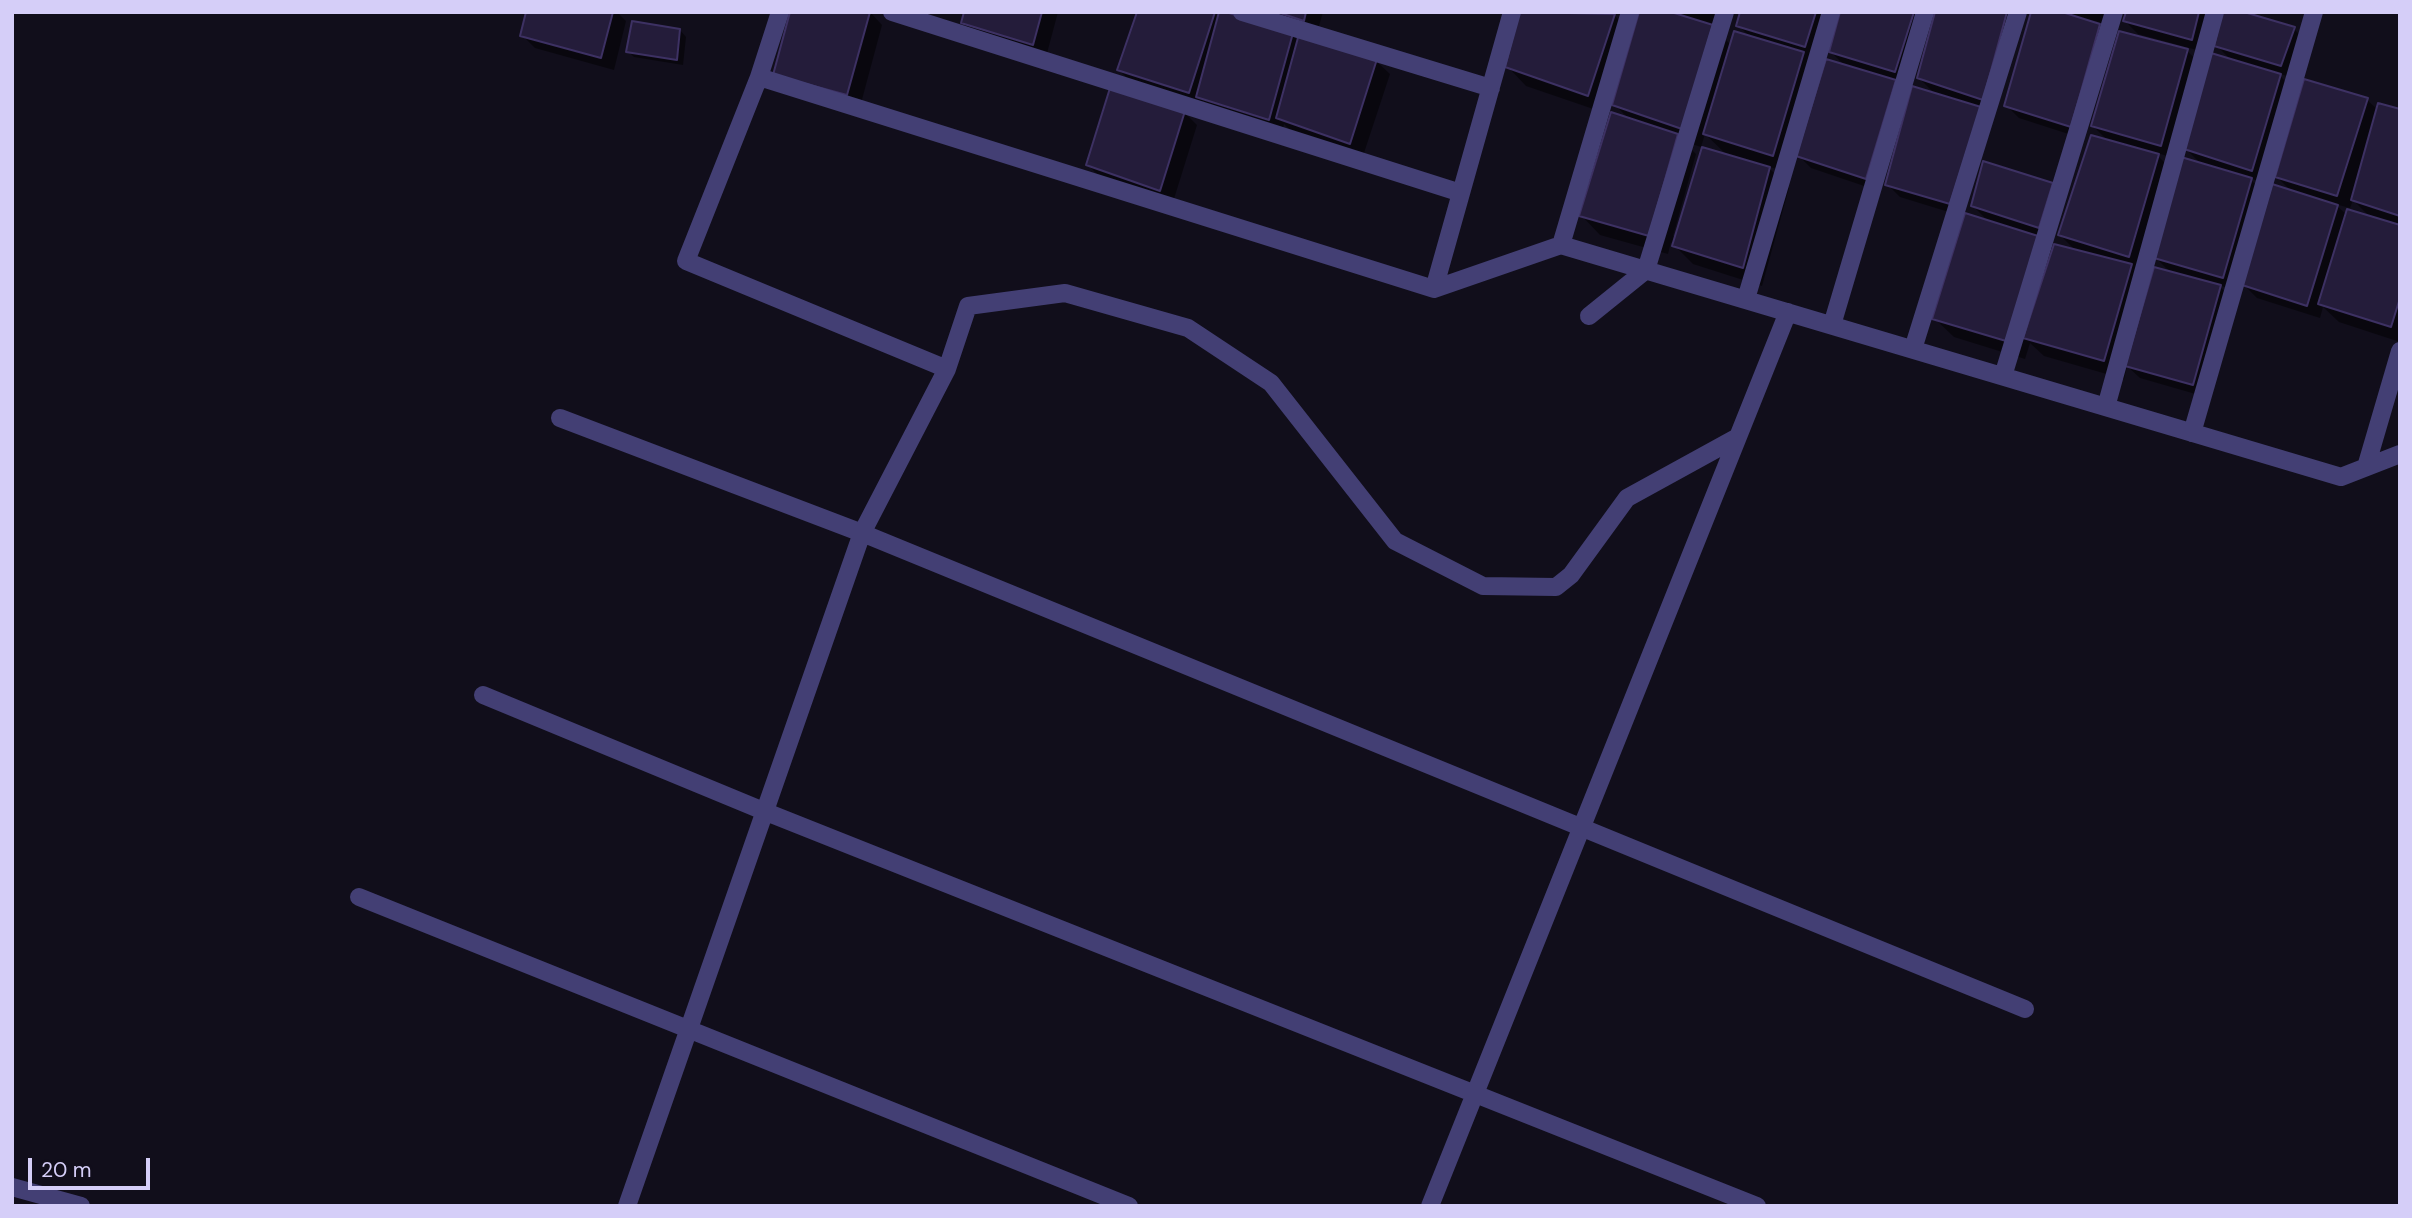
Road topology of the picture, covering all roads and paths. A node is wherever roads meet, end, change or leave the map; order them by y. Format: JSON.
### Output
{"nodes":[{"id":1,"x":780,"y":12,"type":"edge"},
{"id":2,"x":892,"y":12,"type":"edge"},
{"id":3,"x":1242,"y":12,"type":"edge"},
{"id":4,"x":1512,"y":12,"type":"edge"},
{"id":5,"x":1630,"y":12,"type":"edge"},
{"id":6,"x":1725,"y":12,"type":"edge"},
{"id":7,"x":1831,"y":12,"type":"edge"},
{"id":8,"x":1926,"y":12,"type":"edge"},
{"id":9,"x":2018,"y":12,"type":"edge"},
{"id":10,"x":2114,"y":12,"type":"edge"},
{"id":11,"x":2215,"y":12,"type":"edge"},
{"id":12,"x":2314,"y":12,"type":"edge"},
{"id":13,"x":759,"y":77,"type":"junction"},
{"id":14,"x":1491,"y":88,"type":"junction"},
{"id":15,"x":1461,"y":193,"type":"junction"},
{"id":16,"x":1561,"y":245,"type":"junction"},
{"id":17,"x":1646,"y":270,"type":"junction"},
{"id":18,"x":1434,"y":289,"type":"junction"},
{"id":19,"x":1746,"y":299,"type":"junction"},
{"id":20,"x":1788,"y":312,"type":"junction"},
{"id":21,"x":1589,"y":316,"type":"dead end"},
{"id":22,"x":1832,"y":325,"type":"junction"},
{"id":23,"x":1913,"y":349,"type":"junction"},
{"id":24,"x":2400,"y":351,"type":"edge"},
{"id":25,"x":947,"y":369,"type":"junction"},
{"id":26,"x":2003,"y":376,"type":"junction"},
{"id":27,"x":2106,"y":407,"type":"junction"},
{"id":28,"x":560,"y":418,"type":"dead end"},
{"id":29,"x":2192,"y":433,"type":"junction"},
{"id":30,"x":1738,"y":437,"type":"junction"},
{"id":31,"x":2400,"y":454,"type":"edge"},
{"id":32,"x":2366,"y":467,"type":"junction"},
{"id":33,"x":862,"y":533,"type":"junction"},
{"id":34,"x":483,"y":695,"type":"dead end"},
{"id":35,"x":766,"y":812,"type":"junction"},
{"id":36,"x":1581,"y":828,"type":"junction"},
{"id":37,"x":359,"y":897,"type":"dead end"},
{"id":38,"x":2025,"y":1009,"type":"dead end"},
{"id":39,"x":689,"y":1029,"type":"junction"},
{"id":40,"x":1475,"y":1093,"type":"junction"},
{"id":41,"x":12,"y":1186,"type":"edge"},
{"id":42,"x":80,"y":1206,"type":"edge"},
{"id":43,"x":627,"y":1206,"type":"edge"},
{"id":44,"x":1129,"y":1206,"type":"edge"},
{"id":45,"x":1430,"y":1206,"type":"edge"},
{"id":46,"x":1757,"y":1206,"type":"edge"}],
"edges":[{"from":1,"to":13,"type":"street"},
{"from":2,"to":15,"type":"street"},
{"from":3,"to":14,"type":"street"},
{"from":4,"to":14,"type":"street"},
{"from":5,"to":16,"type":"street"},
{"from":6,"to":17,"type":"street"},
{"from":7,"to":19,"type":"street"},
{"from":8,"to":22,"type":"street"},
{"from":9,"to":23,"type":"street"},
{"from":10,"to":26,"type":"street"},
{"from":11,"to":27,"type":"street"},
{"from":12,"to":29,"type":"street"},
{"from":13,"to":18,"type":"street"},
{"from":13,"to":25,"type":"street"},
{"from":14,"to":15,"type":"street"},
{"from":15,"to":18,"type":"street"},
{"from":16,"to":17,"type":"street"},
{"from":16,"to":18,"type":"street"},
{"from":17,"to":19,"type":"street"},
{"from":17,"to":21,"type":"street"},
{"from":19,"to":20,"type":"street"},
{"from":20,"to":22,"type":"street"},
{"from":20,"to":30,"type":"street"},
{"from":22,"to":23,"type":"street"},
{"from":23,"to":26,"type":"street"},
{"from":24,"to":32,"type":"street"},
{"from":25,"to":30,"type":"street"},
{"from":25,"to":33,"type":"street"},
{"from":26,"to":27,"type":"street"},
{"from":27,"to":29,"type":"street"},
{"from":28,"to":33,"type":"street"},
{"from":29,"to":32,"type":"street"},
{"from":30,"to":36,"type":"street"},
{"from":31,"to":32,"type":"street"},
{"from":33,"to":35,"type":"street"},
{"from":33,"to":36,"type":"street"},
{"from":34,"to":35,"type":"street"},
{"from":35,"to":39,"type":"street"},
{"from":35,"to":40,"type":"street"},
{"from":36,"to":38,"type":"street"},
{"from":36,"to":40,"type":"street"},
{"from":37,"to":39,"type":"street"},
{"from":39,"to":43,"type":"street"},
{"from":39,"to":44,"type":"street"},
{"from":40,"to":45,"type":"street"},
{"from":40,"to":46,"type":"street"},
{"from":41,"to":42,"type":"street"}]}
